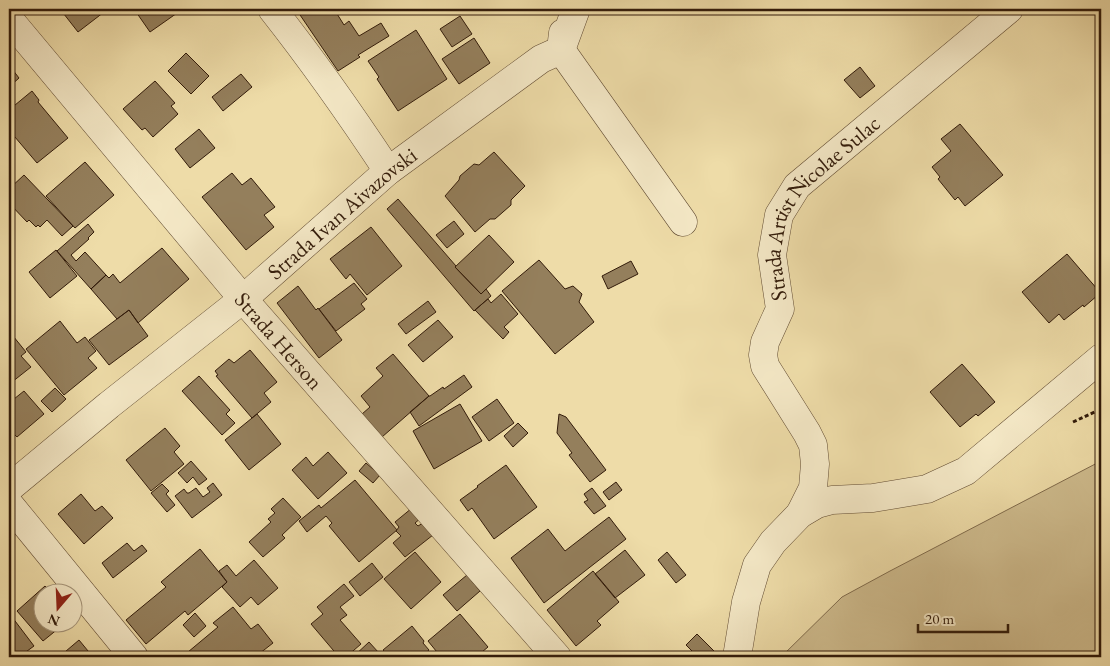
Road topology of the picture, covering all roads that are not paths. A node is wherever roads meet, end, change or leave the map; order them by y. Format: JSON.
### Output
{"nodes":[{"id":1,"x":272,"y":9,"type":"edge"},
{"id":2,"x":561,"y":9,"type":"edge"},
{"id":3,"x":576,"y":9,"type":"edge"},
{"id":4,"x":1009,"y":9,"type":"edge"},
{"id":5,"x":9,"y":19,"type":"edge"},
{"id":6,"x":551,"y":54,"type":"junction"},
{"id":7,"x":388,"y":171,"type":"junction"},
{"id":8,"x":683,"y":222,"type":"dead end"},
{"id":9,"x":243,"y":299,"type":"junction"},
{"id":10,"x":1101,"y":358,"type":"edge"},
{"id":11,"x":9,"y":488,"type":"edge"},
{"id":12,"x":9,"y":504,"type":"edge"},
{"id":13,"x":800,"y":514,"type":"junction"},
{"id":14,"x":134,"y":657,"type":"edge"},
{"id":15,"x":557,"y":657,"type":"edge"},
{"id":16,"x":737,"y":657,"type":"edge"}],
"edges":[{"from":1,"to":7,"type":"street"},
{"from":2,"to":6,"type":"street"},
{"from":3,"to":6,"type":"street"},
{"from":4,"to":13,"type":"street","name":"Strada Artist Nicolae Sulac"},
{"from":5,"to":9,"type":"street","name":"Strada Herson"},
{"from":6,"to":7,"type":"street","name":"Strada Ivan Aivazovski"},
{"from":6,"to":8,"type":"street"},
{"from":7,"to":9,"type":"street","name":"Strada Ivan Aivazovski"},
{"from":9,"to":11,"type":"street","name":"Strada Ivan Aivazovski"},
{"from":9,"to":15,"type":"street","name":"Strada Herson"},
{"from":10,"to":13,"type":"street"},
{"from":12,"to":14,"type":"street"},
{"from":13,"to":16,"type":"street"}]}
